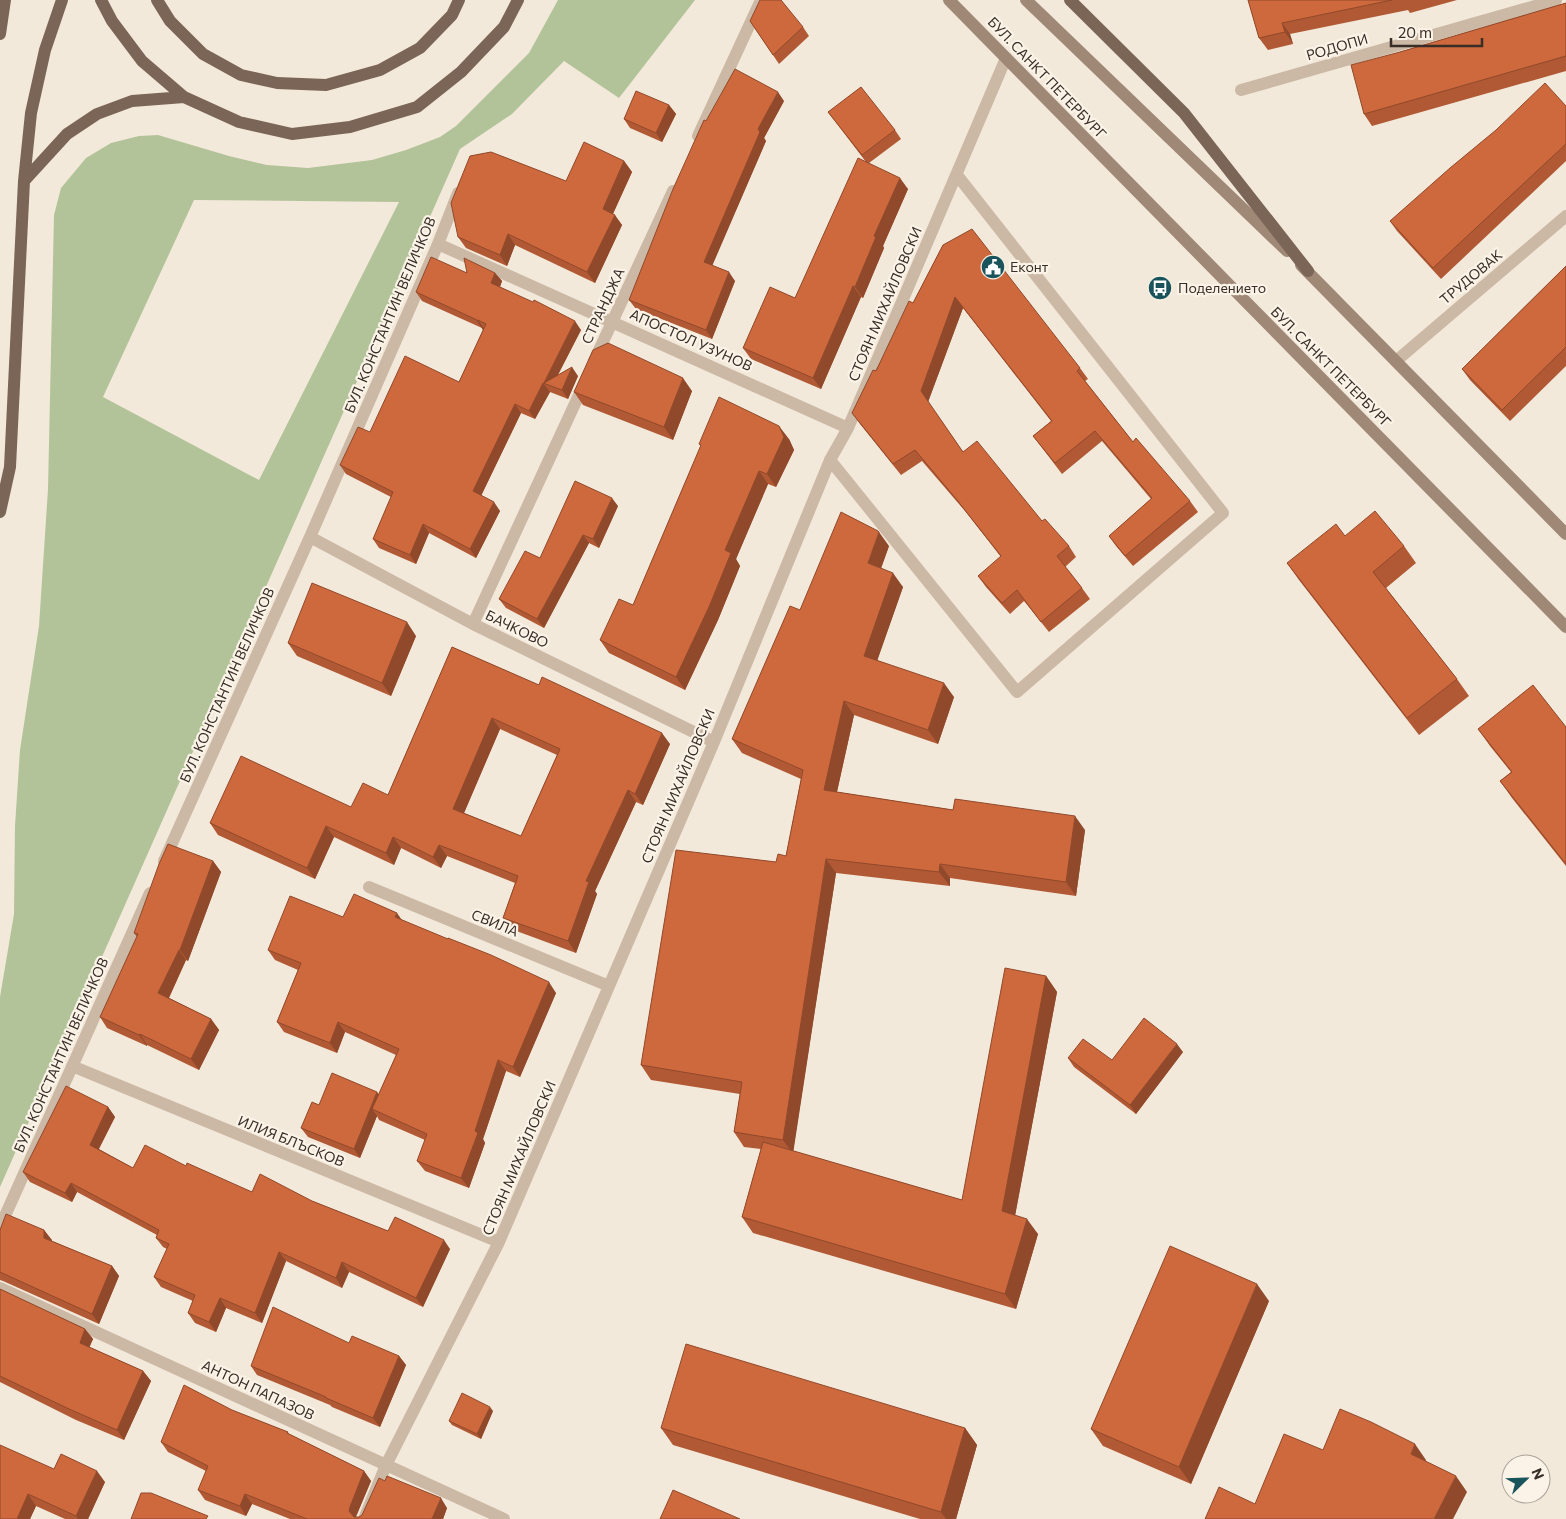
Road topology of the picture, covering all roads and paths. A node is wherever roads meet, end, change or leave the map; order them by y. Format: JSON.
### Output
{"nodes":[{"id":1,"x":5,"y":0,"type":"edge"},
{"id":2,"x":62,"y":0,"type":"edge"},
{"id":3,"x":101,"y":0,"type":"edge"},
{"id":4,"x":157,"y":0,"type":"edge"},
{"id":5,"x":459,"y":0,"type":"edge"},
{"id":6,"x":518,"y":0,"type":"edge"},
{"id":7,"x":761,"y":0,"type":"edge"},
{"id":8,"x":950,"y":0,"type":"edge"},
{"id":9,"x":1026,"y":0,"type":"edge"},
{"id":10,"x":1070,"y":0,"type":"edge"},
{"id":11,"x":1556,"y":0,"type":"edge"},
{"id":12,"x":0,"y":34,"type":"edge"},
{"id":13,"x":1006,"y":58,"type":"junction"},
{"id":14,"x":1241,"y":90,"type":"dead end"},
{"id":15,"x":184,"y":97,"type":"junction"},
{"id":16,"x":695,"y":143,"type":"edge"},
{"id":17,"x":957,"y":175,"type":"junction"},
{"id":18,"x":678,"y":179,"type":"edge"},
{"id":19,"x":463,"y":180,"type":"edge"},
{"id":20,"x":24,"y":181,"type":"junction"},
{"id":21,"x":1566,"y":216,"type":"edge"},
{"id":22,"x":438,"y":244,"type":"junction"},
{"id":23,"x":1308,"y":271,"type":"junction"},
{"id":24,"x":613,"y":322,"type":"junction"},
{"id":25,"x":1396,"y":361,"type":"junction"},
{"id":26,"x":848,"y":428,"type":"junction"},
{"id":27,"x":830,"y":460,"type":"junction"},
{"id":28,"x":0,"y":512,"type":"edge"},
{"id":29,"x":1566,"y":534,"type":"edge"},
{"id":30,"x":310,"y":537,"type":"junction"},
{"id":31,"x":473,"y":624,"type":"junction"},
{"id":32,"x":1566,"y":627,"type":"edge"},
{"id":33,"x":714,"y":742,"type":"junction"},
{"id":34,"x":369,"y":887,"type":"dead end"},
{"id":35,"x":609,"y":986,"type":"junction"},
{"id":36,"x":72,"y":1066,"type":"junction"},
{"id":37,"x":0,"y":1227,"type":"edge"},
{"id":38,"x":499,"y":1242,"type":"junction"},
{"id":39,"x":0,"y":1288,"type":"edge"},
{"id":40,"x":386,"y":1465,"type":"junction"},
{"id":41,"x":364,"y":1519,"type":"edge"},
{"id":42,"x":504,"y":1519,"type":"edge"}],
"edges":[{"from":1,"to":12,"type":"main road"},
{"from":2,"to":20,"type":"main road"},
{"from":3,"to":15,"type":"main road"},
{"from":4,"to":5,"type":"main road"},
{"from":6,"to":15,"type":"main road"},
{"from":7,"to":16,"type":"street"},
{"from":8,"to":13,"type":"main road","name":"БУЛ. САНКТ ПЕТЕРБУРГ"},
{"from":9,"to":23,"type":"main road"},
{"from":10,"to":23,"type":"main road"},
{"from":11,"to":14,"type":"street","name":"РОДОПИ"},
{"from":13,"to":17,"type":"street","name":"СТОЯН МИХАЙЛОВСКИ"},
{"from":13,"to":32,"type":"main road","name":"БУЛ. САНКТ ПЕТЕРБУРГ"},
{"from":15,"to":20,"type":"main road"},
{"from":17,"to":26,"type":"street","name":"СТОЯН МИХАЙЛОВСКИ"},
{"from":17,"to":27,"type":"street"},
{"from":18,"to":24,"type":"street","name":"СТРАНДЖА"},
{"from":19,"to":22,"type":"street","name":"БУЛ. КОНСТАНТИН ВЕЛИЧКОВ"},
{"from":20,"to":28,"type":"main road"},
{"from":21,"to":25,"type":"street","name":"ТРУДОВАК"},
{"from":22,"to":24,"type":"street","name":"АПОСТОЛ УЗУНОВ"},
{"from":22,"to":30,"type":"street","name":"БУЛ. КОНСТАНТИН ВЕЛИЧКОВ"},
{"from":23,"to":25,"type":"main road"},
{"from":24,"to":26,"type":"street","name":"АПОСТОЛ УЗУНОВ"},
{"from":24,"to":31,"type":"street","name":"СТРАНДЖА"},
{"from":25,"to":29,"type":"main road"},
{"from":26,"to":27,"type":"street","name":"СТОЯН МИХАЙЛОВСКИ"},
{"from":27,"to":33,"type":"street","name":"СТОЯН МИХАЙЛОВСКИ"},
{"from":30,"to":31,"type":"street","name":"БАЧКОВО"},
{"from":30,"to":36,"type":"street","name":"БУЛ. КОНСТАНТИН ВЕЛИЧКОВ"},
{"from":31,"to":33,"type":"street","name":"БАЧКОВО"},
{"from":33,"to":35,"type":"street","name":"СТОЯН МИХАЙЛОВСКИ"},
{"from":34,"to":35,"type":"street","name":"СВИЛА"},
{"from":35,"to":38,"type":"street","name":"СТОЯН МИХАЙЛОВСКИ"},
{"from":36,"to":37,"type":"street","name":"БУЛ. КОНСТАНТИН ВЕЛИЧКОВ"},
{"from":36,"to":38,"type":"street","name":"ИЛИЯ БЛЪСКОВ"},
{"from":38,"to":40,"type":"street","name":"СТОЯН МИХАЙЛОВСКИ"},
{"from":39,"to":40,"type":"street","name":"АНТОН ПАПАЗОВ"},
{"from":40,"to":41,"type":"street","name":"СТОЯН МИХАЙЛОВСКИ"},
{"from":40,"to":42,"type":"street","name":"АНТОН ПАПАЗОВ"}]}
